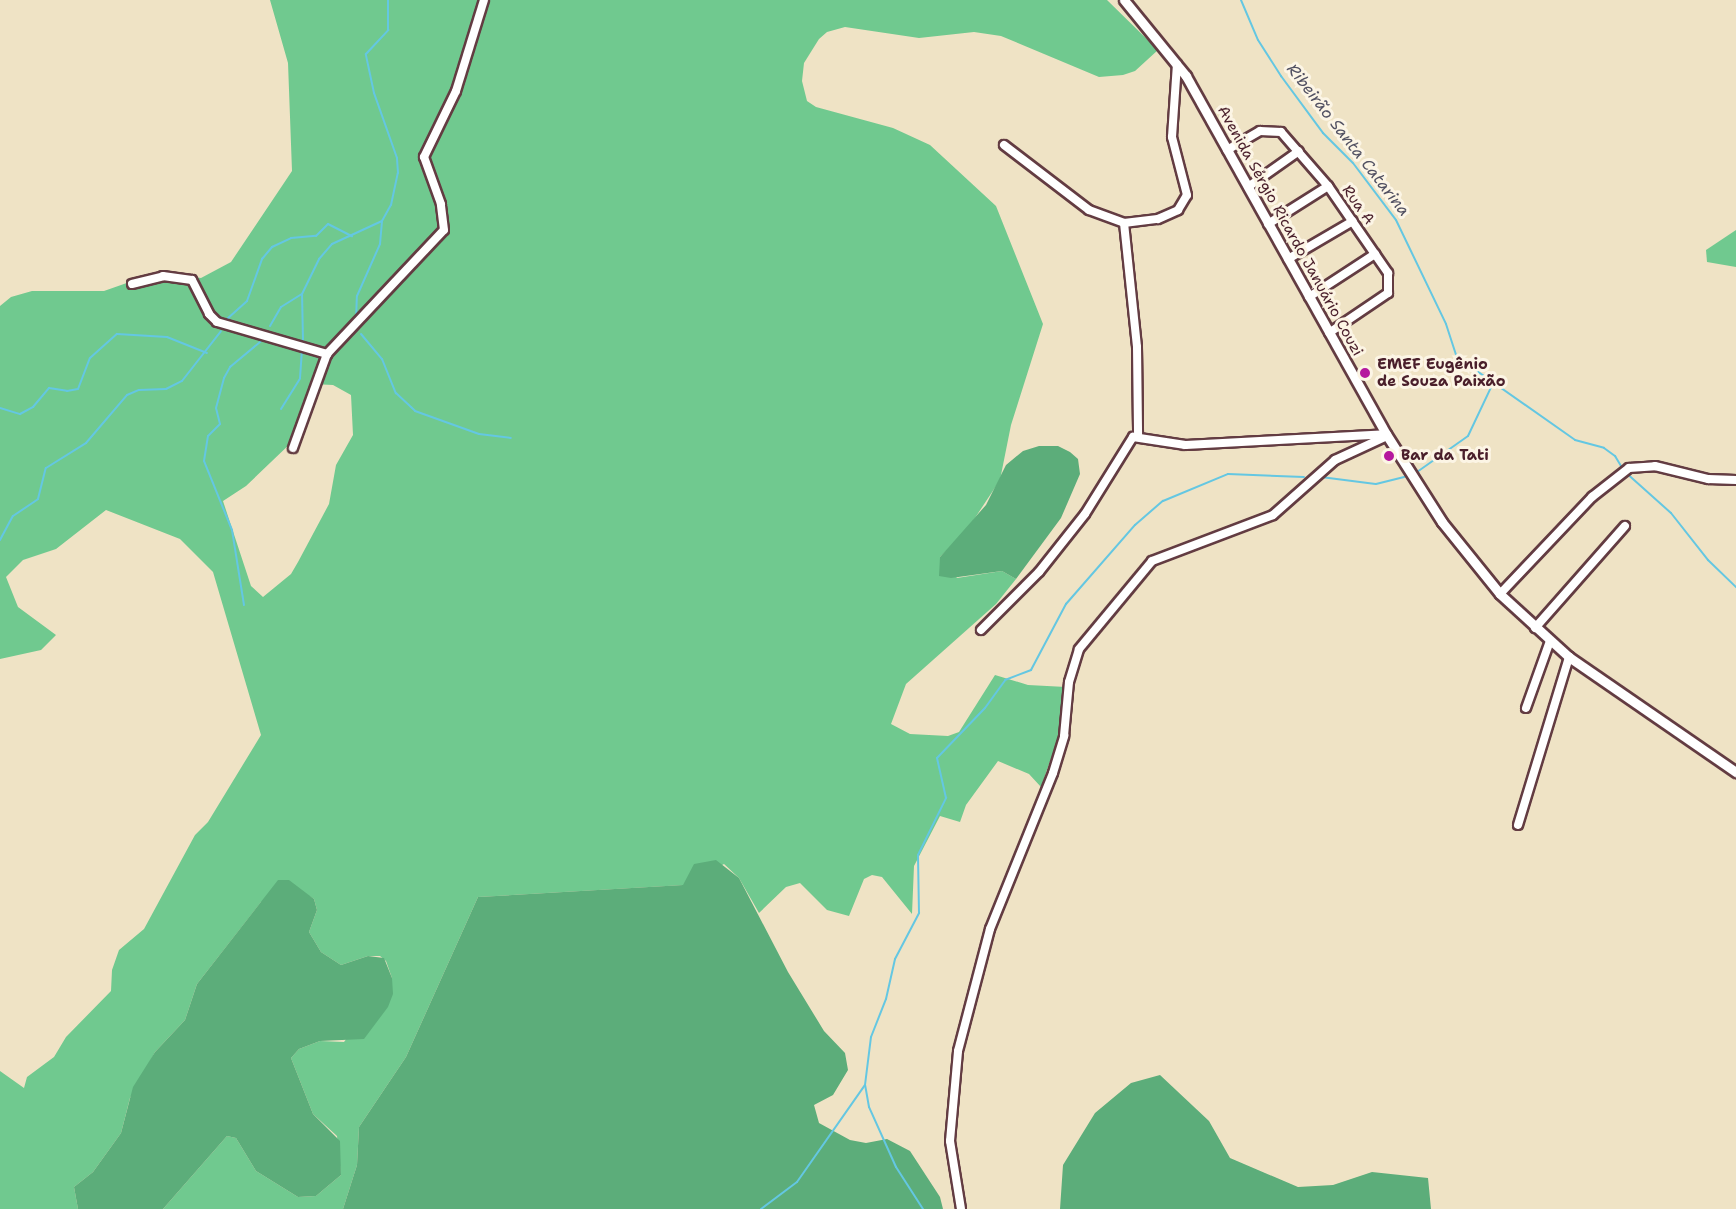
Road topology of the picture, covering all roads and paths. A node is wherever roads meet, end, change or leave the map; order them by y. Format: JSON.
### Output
{"nodes":[{"id":1,"x":484,"y":0,"type":"edge"},
{"id":2,"x":1124,"y":0,"type":"edge"},
{"id":3,"x":1178,"y":64,"type":"junction"},
{"id":4,"x":1004,"y":145,"type":"dead end"},
{"id":5,"x":1227,"y":150,"type":"junction"},
{"id":6,"x":1299,"y":151,"type":"junction"},
{"id":7,"x":1328,"y":186,"type":"junction"},
{"id":8,"x":1248,"y":187,"type":"junction"},
{"id":9,"x":1353,"y":221,"type":"junction"},
{"id":10,"x":1124,"y":222,"type":"junction"},
{"id":11,"x":1268,"y":224,"type":"junction"},
{"id":12,"x":1375,"y":254,"type":"junction"},
{"id":13,"x":1288,"y":259,"type":"junction"},
{"id":14,"x":132,"y":284,"type":"dead end"},
{"id":15,"x":1309,"y":297,"type":"junction"},
{"id":16,"x":1329,"y":333,"type":"junction"},
{"id":17,"x":327,"y":354,"type":"junction"},
{"id":18,"x":1138,"y":435,"type":"junction"},
{"id":19,"x":1386,"y":435,"type":"junction"},
{"id":20,"x":292,"y":448,"type":"dead end"},
{"id":21,"x":1736,"y":480,"type":"edge"},
{"id":22,"x":1625,"y":526,"type":"dead end"},
{"id":23,"x":1500,"y":594,"type":"junction"},
{"id":24,"x":1535,"y":628,"type":"junction"},
{"id":25,"x":981,"y":630,"type":"dead end"},
{"id":26,"x":1550,"y":641,"type":"junction"},
{"id":27,"x":1569,"y":657,"type":"junction"},
{"id":28,"x":1527,"y":708,"type":"dead end"},
{"id":29,"x":1736,"y":772,"type":"edge"},
{"id":30,"x":1518,"y":825,"type":"dead end"},
{"id":31,"x":961,"y":1209,"type":"edge"}],
"edges":[{"from":1,"to":17,"type":"street"},
{"from":2,"to":3,"type":"street","name":"Avenida Sérgio Ricardo Januário Couzi"},
{"from":3,"to":5,"type":"street","name":"Avenida Sérgio Ricardo Januário Couzi"},
{"from":3,"to":10,"type":"street"},
{"from":4,"to":10,"type":"street"},
{"from":5,"to":6,"type":"street","name":"Rua A"},
{"from":5,"to":8,"type":"street","name":"Avenida Sérgio Ricardo Januário Couzi"},
{"from":6,"to":7,"type":"street","name":"Rua A"},
{"from":6,"to":8,"type":"street"},
{"from":7,"to":9,"type":"street","name":"Rua A"},
{"from":7,"to":11,"type":"street"},
{"from":8,"to":11,"type":"street","name":"Avenida Sérgio Ricardo Januário Couzi"},
{"from":9,"to":12,"type":"street","name":"Rua A"},
{"from":9,"to":13,"type":"street"},
{"from":10,"to":18,"type":"street"},
{"from":11,"to":13,"type":"street","name":"Avenida Sérgio Ricardo Januário Couzi"},
{"from":12,"to":15,"type":"street"},
{"from":12,"to":16,"type":"street","name":"Rua A"},
{"from":13,"to":15,"type":"street","name":"Avenida Sérgio Ricardo Januário Couzi"},
{"from":14,"to":17,"type":"street"},
{"from":15,"to":16,"type":"street","name":"Avenida Sérgio Ricardo Januário Couzi"},
{"from":16,"to":19,"type":"street","name":"Avenida Sérgio Ricardo Januário Couzi"},
{"from":17,"to":20,"type":"street"},
{"from":18,"to":19,"type":"street"},
{"from":18,"to":25,"type":"street"},
{"from":19,"to":23,"type":"street","name":"Avenida Sérgio Ricardo Januário Couzi"},
{"from":19,"to":31,"type":"street"},
{"from":21,"to":23,"type":"street"},
{"from":22,"to":24,"type":"street"},
{"from":23,"to":24,"type":"street","name":"Avenida Sérgio Ricardo Januário Couzi"},
{"from":24,"to":26,"type":"street","name":"Avenida Sérgio Ricardo Januário Couzi"},
{"from":26,"to":27,"type":"street","name":"Avenida Sérgio Ricardo Januário Couzi"},
{"from":26,"to":28,"type":"street"},
{"from":27,"to":29,"type":"street","name":"Avenida Sérgio Ricardo Januário Couzi"},
{"from":27,"to":30,"type":"street"}]}
